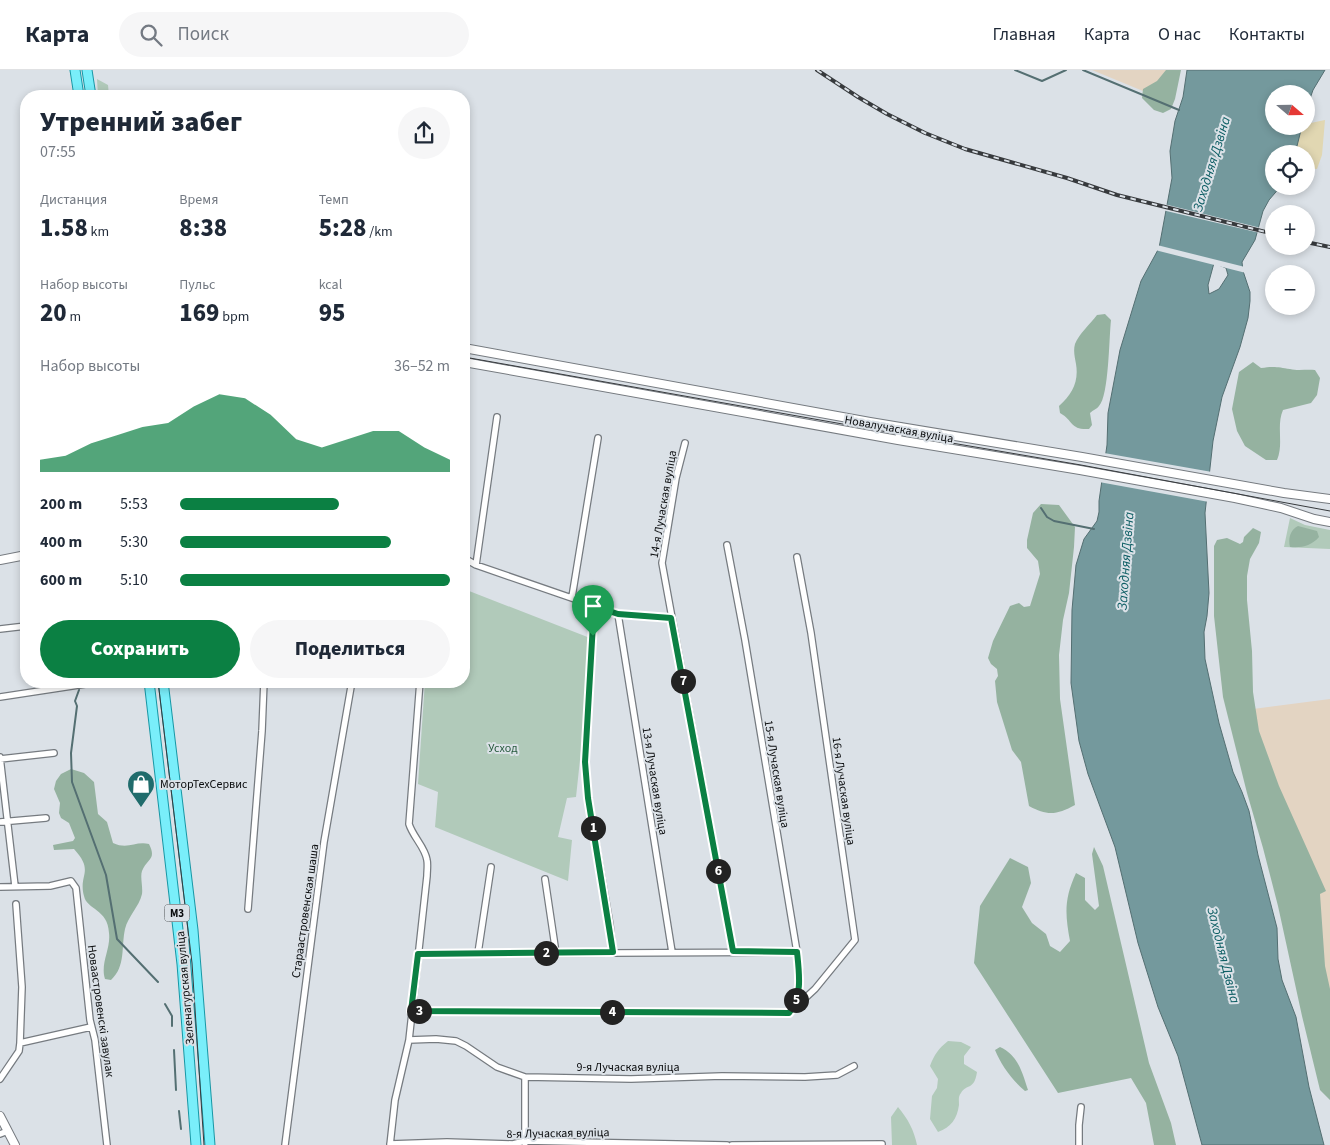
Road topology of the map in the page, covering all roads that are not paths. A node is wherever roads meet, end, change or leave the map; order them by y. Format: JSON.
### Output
{"nodes":[{"id":1,"x":75,"y":70,"type":"edge"},
{"id":2,"x":88,"y":70,"type":"edge"},
{"id":3,"x":78,"y":90,"type":"edge"},
{"id":4,"x":90,"y":90,"type":"edge"},
{"id":5,"x":470,"y":349,"type":"edge"},
{"id":6,"x":470,"y":363,"type":"edge"},
{"id":7,"x":497,"y":417,"type":"dead end"},
{"id":8,"x":900,"y":426,"type":"junction"},
{"id":9,"x":598,"y":438,"type":"dead end"},
{"id":10,"x":898,"y":440,"type":"junction"},
{"id":11,"x":685,"y":443,"type":"dead end"},
{"id":12,"x":1330,"y":500,"type":"edge"},
{"id":13,"x":1330,"y":522,"type":"edge"},
{"id":14,"x":727,"y":545,"type":"dead end"},
{"id":15,"x":20,"y":556,"type":"edge"},
{"id":16,"x":797,"y":557,"type":"dead end"},
{"id":17,"x":0,"y":560,"type":"edge"},
{"id":18,"x":470,"y":562,"type":"edge"},
{"id":19,"x":476,"y":565,"type":"junction"},
{"id":20,"x":572,"y":597,"type":"junction"},
{"id":21,"x":594,"y":606,"type":"junction"},
{"id":22,"x":618,"y":614,"type":"junction"},
{"id":23,"x":671,"y":618,"type":"junction"},
{"id":24,"x":20,"y":627,"type":"edge"},
{"id":25,"x":0,"y":629,"type":"edge"},
{"id":26,"x":59,"y":688,"type":"edge"},
{"id":27,"x":150,"y":688,"type":"edge"},
{"id":28,"x":164,"y":688,"type":"edge"},
{"id":29,"x":264,"y":688,"type":"edge"},
{"id":30,"x":351,"y":688,"type":"edge"},
{"id":31,"x":419,"y":688,"type":"edge"},
{"id":32,"x":0,"y":697,"type":"edge"},
{"id":33,"x":54,"y":753,"type":"dead end"},
{"id":34,"x":0,"y":758,"type":"edge"},
{"id":35,"x":46,"y":818,"type":"dead end"},
{"id":36,"x":9,"y":821,"type":"junction"},
{"id":37,"x":0,"y":822,"type":"edge"},
{"id":38,"x":182,"y":842,"type":"junction"},
{"id":39,"x":169,"y":844,"type":"junction"},
{"id":40,"x":491,"y":867,"type":"dead end"},
{"id":41,"x":546,"y":879,"type":"dead end"},
{"id":42,"x":15,"y":886,"type":"junction"},
{"id":43,"x":0,"y":887,"type":"edge"},
{"id":44,"x":16,"y":904,"type":"dead end"},
{"id":45,"x":248,"y":909,"type":"dead end"},
{"id":46,"x":733,"y":951,"type":"junction"},
{"id":47,"x":613,"y":952,"type":"junction"},
{"id":48,"x":672,"y":952,"type":"junction"},
{"id":49,"x":797,"y":952,"type":"junction"},
{"id":50,"x":478,"y":953,"type":"junction"},
{"id":51,"x":556,"y":953,"type":"junction"},
{"id":52,"x":418,"y":954,"type":"junction"},
{"id":53,"x":796,"y":1006,"type":"junction"},
{"id":54,"x":411,"y":1011,"type":"junction"},
{"id":55,"x":92,"y":1027,"type":"junction"},
{"id":56,"x":409,"y":1040,"type":"junction"},
{"id":57,"x":20,"y":1043,"type":"junction"},
{"id":58,"x":854,"y":1066,"type":"dead end"},
{"id":59,"x":525,"y":1077,"type":"junction"},
{"id":60,"x":0,"y":1079,"type":"edge"},
{"id":61,"x":1081,"y":1107,"type":"dead end"},
{"id":62,"x":0,"y":1116,"type":"edge"},
{"id":63,"x":4,"y":1133,"type":"edge"},
{"id":64,"x":525,"y":1143,"type":"edge"},
{"id":65,"x":390,"y":1144,"type":"edge"},
{"id":66,"x":882,"y":1144,"type":"edge"},
{"id":67,"x":15,"y":1145,"type":"edge"},
{"id":68,"x":108,"y":1145,"type":"edge"},
{"id":69,"x":196,"y":1145,"type":"edge"},
{"id":70,"x":210,"y":1145,"type":"edge"},
{"id":71,"x":285,"y":1145,"type":"edge"},
{"id":72,"x":701,"y":1145,"type":"edge"},
{"id":73,"x":727,"y":1145,"type":"edge"},
{"id":74,"x":732,"y":1145,"type":"edge"},
{"id":75,"x":1079,"y":1145,"type":"edge"}],
"edges":[{"from":1,"to":3,"type":"main road"},
{"from":2,"to":4,"type":"main road"},
{"from":5,"to":8,"type":"main road","name":"Новалучаская вуліца"},
{"from":6,"to":10,"type":"main road","name":"Новалучаская вуліца"},
{"from":7,"to":19,"type":"street"},
{"from":8,"to":10,"type":"street"},
{"from":8,"to":12,"type":"main road","name":"Новалучаская вуліца"},
{"from":9,"to":20,"type":"street"},
{"from":10,"to":13,"type":"main road","name":"Новалучаская вуліца"},
{"from":11,"to":23,"type":"street","name":"14-я Лучаская вуліца"},
{"from":14,"to":49,"type":"street","name":"15-я Лучаская вуліца"},
{"from":15,"to":17,"type":"main road"},
{"from":16,"to":53,"type":"street","name":"16-я Лучаская вуліца"},
{"from":18,"to":19,"type":"street"},
{"from":19,"to":20,"type":"street"},
{"from":20,"to":21,"type":"street"},
{"from":21,"to":22,"type":"street"},
{"from":21,"to":47,"type":"street"},
{"from":22,"to":23,"type":"street"},
{"from":22,"to":48,"type":"street","name":"13-я Лучаская вуліца"},
{"from":23,"to":46,"type":"street","name":"14-я Лучаская вуліца"},
{"from":24,"to":25,"type":"street"},
{"from":26,"to":32,"type":"street"},
{"from":27,"to":39,"type":"main road","name":"Зеленагурская вуліца","number":"М3"},
{"from":28,"to":38,"type":"main road","name":"Зеленагурская вуліца","number":"М3"},
{"from":29,"to":45,"type":"street"},
{"from":30,"to":71,"type":"street","name":"Стараастровенская шаша"},
{"from":31,"to":52,"type":"street"},
{"from":33,"to":34,"type":"street"},
{"from":34,"to":36,"type":"street"},
{"from":35,"to":36,"type":"street"},
{"from":36,"to":37,"type":"street"},
{"from":36,"to":42,"type":"street"},
{"from":38,"to":39,"type":"street"},
{"from":38,"to":70,"type":"main road","name":"Зеленагурская вуліца","number":"М3"},
{"from":39,"to":69,"type":"main road","name":"Зеленагурская вуліца","number":"М3"},
{"from":40,"to":50,"type":"street"},
{"from":41,"to":51,"type":"street"},
{"from":42,"to":43,"type":"street"},
{"from":42,"to":55,"type":"street","name":"Новаастровенскі завулак"},
{"from":44,"to":57,"type":"street"},
{"from":46,"to":48,"type":"street"},
{"from":46,"to":49,"type":"street"},
{"from":47,"to":48,"type":"street"},
{"from":47,"to":51,"type":"street"},
{"from":49,"to":53,"type":"street","name":"15-я Лучаская вуліца"},
{"from":50,"to":51,"type":"street"},
{"from":50,"to":52,"type":"street"},
{"from":52,"to":54,"type":"street"},
{"from":53,"to":54,"type":"street"},
{"from":54,"to":56,"type":"street"},
{"from":55,"to":57,"type":"street"},
{"from":55,"to":68,"type":"street","name":"Новаастровенскі завулак"},
{"from":56,"to":59,"type":"street","name":"9-я Лучаская вуліца"},
{"from":56,"to":65,"type":"street"},
{"from":57,"to":60,"type":"street"},
{"from":58,"to":59,"type":"street","name":"9-я Лучаская вуліца"},
{"from":59,"to":64,"type":"street"},
{"from":61,"to":75,"type":"street"},
{"from":62,"to":63,"type":"main road"},
{"from":63,"to":67,"type":"main road"},
{"from":64,"to":65,"type":"street","name":"8-я Лучаская вуліца"},
{"from":64,"to":72,"type":"street","name":"8-я Лучаская вуліца"},
{"from":66,"to":74,"type":"street"},
{"from":72,"to":73,"type":"street","name":"8-я Лучаская вуліца"}]}
